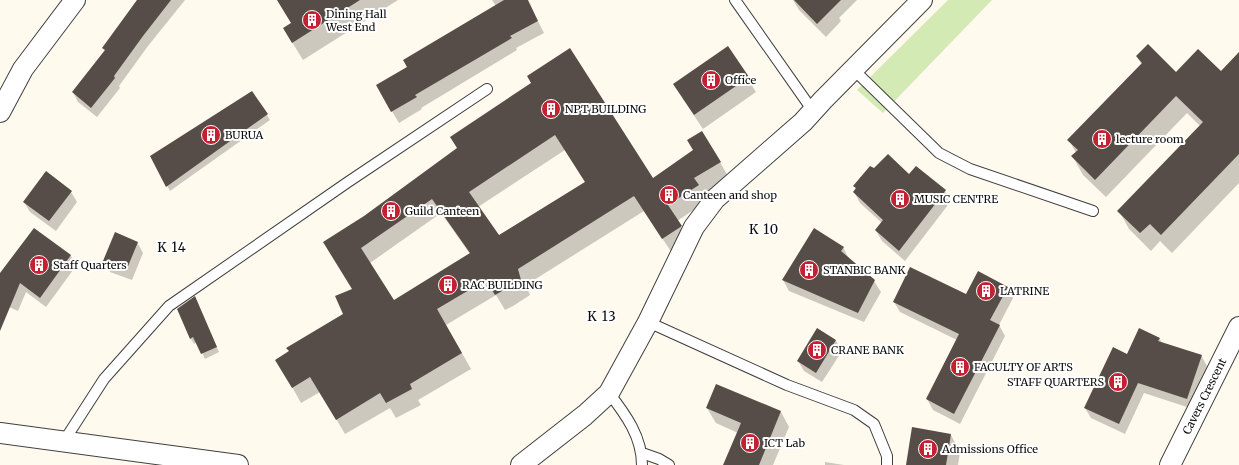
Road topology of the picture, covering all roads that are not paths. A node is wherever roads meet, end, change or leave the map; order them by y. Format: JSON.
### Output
{"nodes":[{"id":1,"x":75,"y":0,"type":"edge"},
{"id":2,"x":735,"y":0,"type":"edge"},
{"id":3,"x":922,"y":0,"type":"edge"},
{"id":4,"x":854,"y":69,"type":"junction"},
{"id":5,"x":487,"y":89,"type":"dead end"},
{"id":6,"x":813,"y":111,"type":"junction"},
{"id":7,"x":0,"y":112,"type":"edge"},
{"id":8,"x":1093,"y":210,"type":"dead end"},
{"id":9,"x":648,"y":322,"type":"junction"},
{"id":10,"x":1239,"y":327,"type":"edge"},
{"id":11,"x":609,"y":394,"type":"junction"},
{"id":12,"x":0,"y":432,"type":"edge"},
{"id":13,"x":64,"y":441,"type":"junction"},
{"id":14,"x":642,"y":453,"type":"junction"},
{"id":15,"x":238,"y":465,"type":"edge"},
{"id":16,"x":521,"y":465,"type":"edge"},
{"id":17,"x":642,"y":465,"type":"edge"},
{"id":18,"x":669,"y":465,"type":"edge"},
{"id":19,"x":887,"y":465,"type":"edge"},
{"id":20,"x":1170,"y":465,"type":"edge"}],
"edges":[{"from":1,"to":7,"type":"street"},
{"from":2,"to":6,"type":"lane"},
{"from":3,"to":4,"type":"street"},
{"from":4,"to":6,"type":"street"},
{"from":4,"to":8,"type":"lane"},
{"from":5,"to":13,"type":"lane"},
{"from":6,"to":9,"type":"street"},
{"from":9,"to":11,"type":"street"},
{"from":9,"to":19,"type":"lane"},
{"from":10,"to":20,"type":"street","name":"Cavers Crescent"},
{"from":11,"to":14,"type":"lane"},
{"from":11,"to":16,"type":"street"},
{"from":12,"to":13,"type":"street"},
{"from":13,"to":15,"type":"street"},
{"from":14,"to":17,"type":"lane"},
{"from":14,"to":18,"type":"lane"}]}
